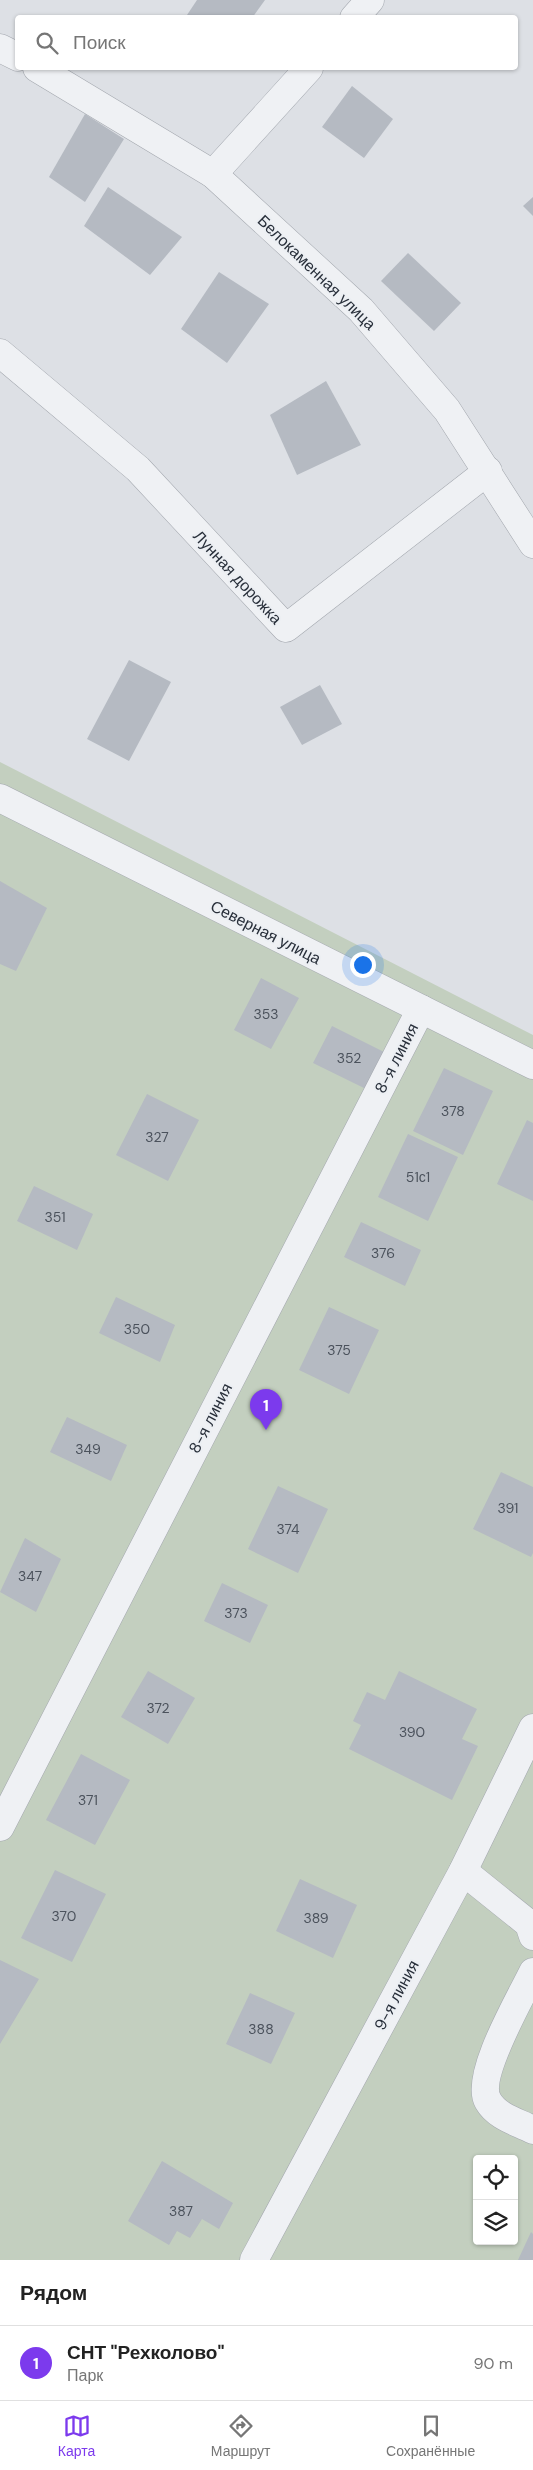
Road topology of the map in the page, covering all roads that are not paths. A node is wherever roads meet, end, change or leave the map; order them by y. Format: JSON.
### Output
{"nodes":[{"id":1,"x":370,"y":0,"type":"edge"},
{"id":2,"x":357,"y":15,"type":"edge"},
{"id":3,"x":0,"y":48,"type":"edge"},
{"id":4,"x":15,"y":56,"type":"edge"},
{"id":5,"x":41,"y":70,"type":"edge"},
{"id":6,"x":307,"y":70,"type":"edge"},
{"id":7,"x":213,"y":174,"type":"junction"},
{"id":8,"x":0,"y":354,"type":"edge"},
{"id":9,"x":488,"y":470,"type":"junction"},
{"id":10,"x":533,"y":544,"type":"edge"},
{"id":11,"x":0,"y":798,"type":"edge"},
{"id":12,"x":421,"y":1009,"type":"junction"},
{"id":13,"x":533,"y":1065,"type":"edge"},
{"id":14,"x":533,"y":1728,"type":"edge"},
{"id":15,"x":0,"y":1827,"type":"edge"},
{"id":16,"x":463,"y":1871,"type":"junction"},
{"id":17,"x":533,"y":1936,"type":"edge"},
{"id":18,"x":533,"y":1972,"type":"edge"},
{"id":19,"x":533,"y":2130,"type":"edge"},
{"id":20,"x":254,"y":2260,"type":"edge"}],
"edges":[{"from":1,"to":2,"type":"street"},
{"from":3,"to":4,"type":"street"},
{"from":5,"to":7,"type":"street","name":"Белокаменная улица"},
{"from":6,"to":7,"type":"street"},
{"from":7,"to":9,"type":"street","name":"Белокаменная улица"},
{"from":8,"to":9,"type":"street","name":"Лунная дорожка"},
{"from":9,"to":10,"type":"street","name":"Белокаменная улица"},
{"from":11,"to":12,"type":"street","name":"Северная улица"},
{"from":12,"to":13,"type":"street","name":"Северная улица"},
{"from":12,"to":15,"type":"street","name":"8-я линия"},
{"from":14,"to":16,"type":"street","name":"9-я линия"},
{"from":16,"to":17,"type":"street"},
{"from":16,"to":20,"type":"street","name":"9-я линия"},
{"from":18,"to":19,"type":"street"}]}
